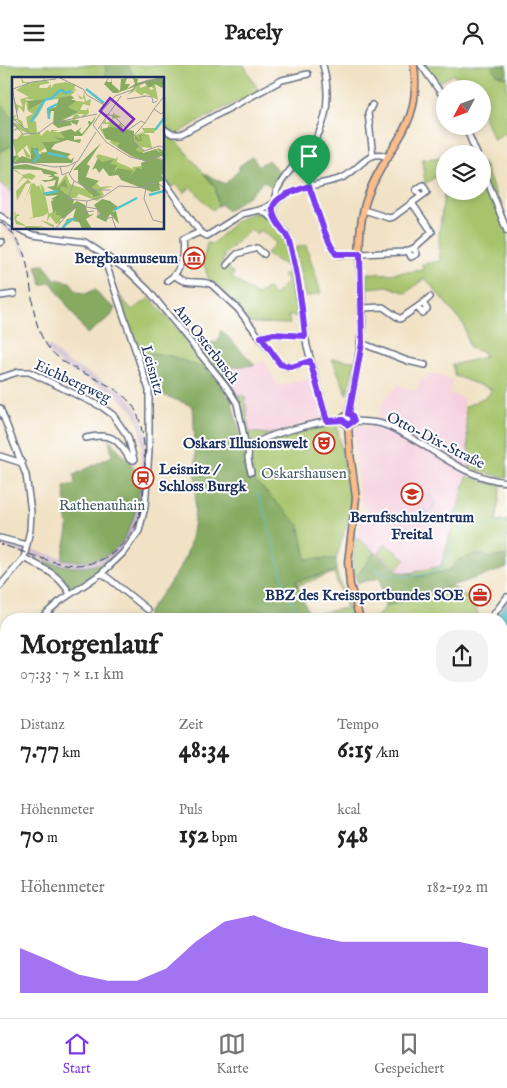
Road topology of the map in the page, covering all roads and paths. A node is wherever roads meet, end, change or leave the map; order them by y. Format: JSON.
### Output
{"nodes":[{"id":1,"x":323,"y":65,"type":"edge"},
{"id":2,"x":414,"y":65,"type":"edge"},
{"id":3,"x":421,"y":65,"type":"edge"},
{"id":4,"x":308,"y":74,"type":"dead end"},
{"id":5,"x":436,"y":86,"type":"edge"},
{"id":6,"x":372,"y":105,"type":"dead end"},
{"id":7,"x":165,"y":130,"type":"edge"},
{"id":8,"x":373,"y":156,"type":"junction"},
{"id":9,"x":388,"y":158,"type":"junction"},
{"id":10,"x":165,"y":182,"type":"edge"},
{"id":11,"x":309,"y":186,"type":"junction"},
{"id":12,"x":491,"y":190,"type":"edge"},
{"id":13,"x":421,"y":196,"type":"dead end"},
{"id":14,"x":275,"y":203,"type":"junction"},
{"id":15,"x":412,"y":203,"type":"junction"},
{"id":16,"x":260,"y":210,"type":"junction"},
{"id":17,"x":364,"y":210,"type":"junction"},
{"id":18,"x":0,"y":217,"type":"edge"},
{"id":19,"x":276,"y":221,"type":"junction"},
{"id":20,"x":12,"y":224,"type":"edge"},
{"id":21,"x":21,"y":230,"type":"edge"},
{"id":22,"x":507,"y":231,"type":"edge"},
{"id":23,"x":200,"y":232,"type":"junction"},
{"id":24,"x":264,"y":254,"type":"dead end"},
{"id":25,"x":360,"y":254,"type":"junction"},
{"id":26,"x":103,"y":255,"type":"junction"},
{"id":27,"x":227,"y":265,"type":"dead end"},
{"id":28,"x":176,"y":276,"type":"junction"},
{"id":29,"x":167,"y":281,"type":"dead end"},
{"id":30,"x":14,"y":294,"type":"dead end"},
{"id":31,"x":0,"y":296,"type":"edge"},
{"id":32,"x":430,"y":297,"type":"dead end"},
{"id":33,"x":362,"y":308,"type":"junction"},
{"id":34,"x":305,"y":336,"type":"junction"},
{"id":35,"x":261,"y":337,"type":"junction"},
{"id":36,"x":362,"y":343,"type":"junction"},
{"id":37,"x":310,"y":361,"type":"junction"},
{"id":38,"x":425,"y":365,"type":"dead end"},
{"id":39,"x":0,"y":378,"type":"edge"},
{"id":40,"x":0,"y":408,"type":"edge"},
{"id":41,"x":349,"y":414,"type":"junction"},
{"id":42,"x":343,"y":420,"type":"junction"},
{"id":43,"x":327,"y":421,"type":"junction"},
{"id":44,"x":351,"y":423,"type":"junction"},
{"id":45,"x":86,"y":439,"type":"dead end"},
{"id":46,"x":250,"y":448,"type":"junction"},
{"id":47,"x":0,"y":456,"type":"edge"},
{"id":48,"x":22,"y":463,"type":"junction"},
{"id":49,"x":251,"y":472,"type":"dead end"},
{"id":50,"x":507,"y":482,"type":"edge"},
{"id":51,"x":0,"y":538,"type":"edge"},
{"id":52,"x":27,"y":545,"type":"junction"},
{"id":53,"x":24,"y":558,"type":"junction"},
{"id":54,"x":102,"y":573,"type":"junction"},
{"id":55,"x":0,"y":586,"type":"edge"},
{"id":56,"x":70,"y":594,"type":"junction"},
{"id":57,"x":507,"y":597,"type":"edge"},
{"id":58,"x":148,"y":610,"type":"dead end"},
{"id":59,"x":47,"y":613,"type":"edge"},
{"id":60,"x":358,"y":613,"type":"edge"},
{"id":61,"x":495,"y":613,"type":"edge"}],
"edges":[{"from":1,"to":14,"type":"street"},
{"from":2,"to":9,"type":"main road"},
{"from":3,"to":5,"type":"street"},
{"from":4,"to":7,"type":"street"},
{"from":6,"to":8,"type":"street"},
{"from":8,"to":9,"type":"street"},
{"from":8,"to":11,"type":"street"},
{"from":9,"to":17,"type":"main road"},
{"from":10,"to":23,"type":"street"},
{"from":11,"to":14,"type":"street"},
{"from":11,"to":25,"type":"street"},
{"from":12,"to":22,"type":"street"},
{"from":13,"to":15,"type":"street"},
{"from":14,"to":16,"type":"street"},
{"from":14,"to":19,"type":"street"},
{"from":15,"to":17,"type":"street"},
{"from":15,"to":25,"type":"street"},
{"from":16,"to":19,"type":"street"},
{"from":16,"to":23,"type":"street"},
{"from":17,"to":25,"type":"main road"},
{"from":18,"to":20,"type":"street"},
{"from":19,"to":34,"type":"street"},
{"from":21,"to":26,"type":"street"},
{"from":23,"to":28,"type":"street"},
{"from":24,"to":27,"type":"street"},
{"from":25,"to":33,"type":"main road"},
{"from":26,"to":46,"type":"street","name":"Am Osterbusch"},
{"from":26,"to":54,"type":"street","name":"Leisnitz"},
{"from":28,"to":29,"type":"street"},
{"from":28,"to":35,"type":"street"},
{"from":30,"to":31,"type":"street"},
{"from":32,"to":33,"type":"street"},
{"from":33,"to":36,"type":"main road"},
{"from":34,"to":35,"type":"street"},
{"from":34,"to":37,"type":"street"},
{"from":35,"to":37,"type":"street"},
{"from":36,"to":38,"type":"street"},
{"from":36,"to":41,"type":"main road"},
{"from":37,"to":43,"type":"street"},
{"from":39,"to":45,"type":"street","name":"Eichbergweg"},
{"from":40,"to":48,"type":"street"},
{"from":41,"to":42,"type":"main road"},
{"from":41,"to":44,"type":"main road"},
{"from":42,"to":43,"type":"street"},
{"from":42,"to":44,"type":"main road"},
{"from":43,"to":46,"type":"street"},
{"from":44,"to":50,"type":"street","name":"Otto-Dix-Straße"},
{"from":44,"to":60,"type":"main road"},
{"from":46,"to":49,"type":"street","name":"Am Osterbusch"},
{"from":47,"to":48,"type":"street"},
{"from":48,"to":52,"type":"street"},
{"from":51,"to":52,"type":"street"},
{"from":52,"to":53,"type":"street"},
{"from":53,"to":55,"type":"street"},
{"from":53,"to":56,"type":"street"},
{"from":54,"to":56,"type":"street","name":"Leisnitz"},
{"from":54,"to":58,"type":"street"},
{"from":56,"to":59,"type":"street","name":"Leisnitz"},
{"from":57,"to":61,"type":"street"}]}
